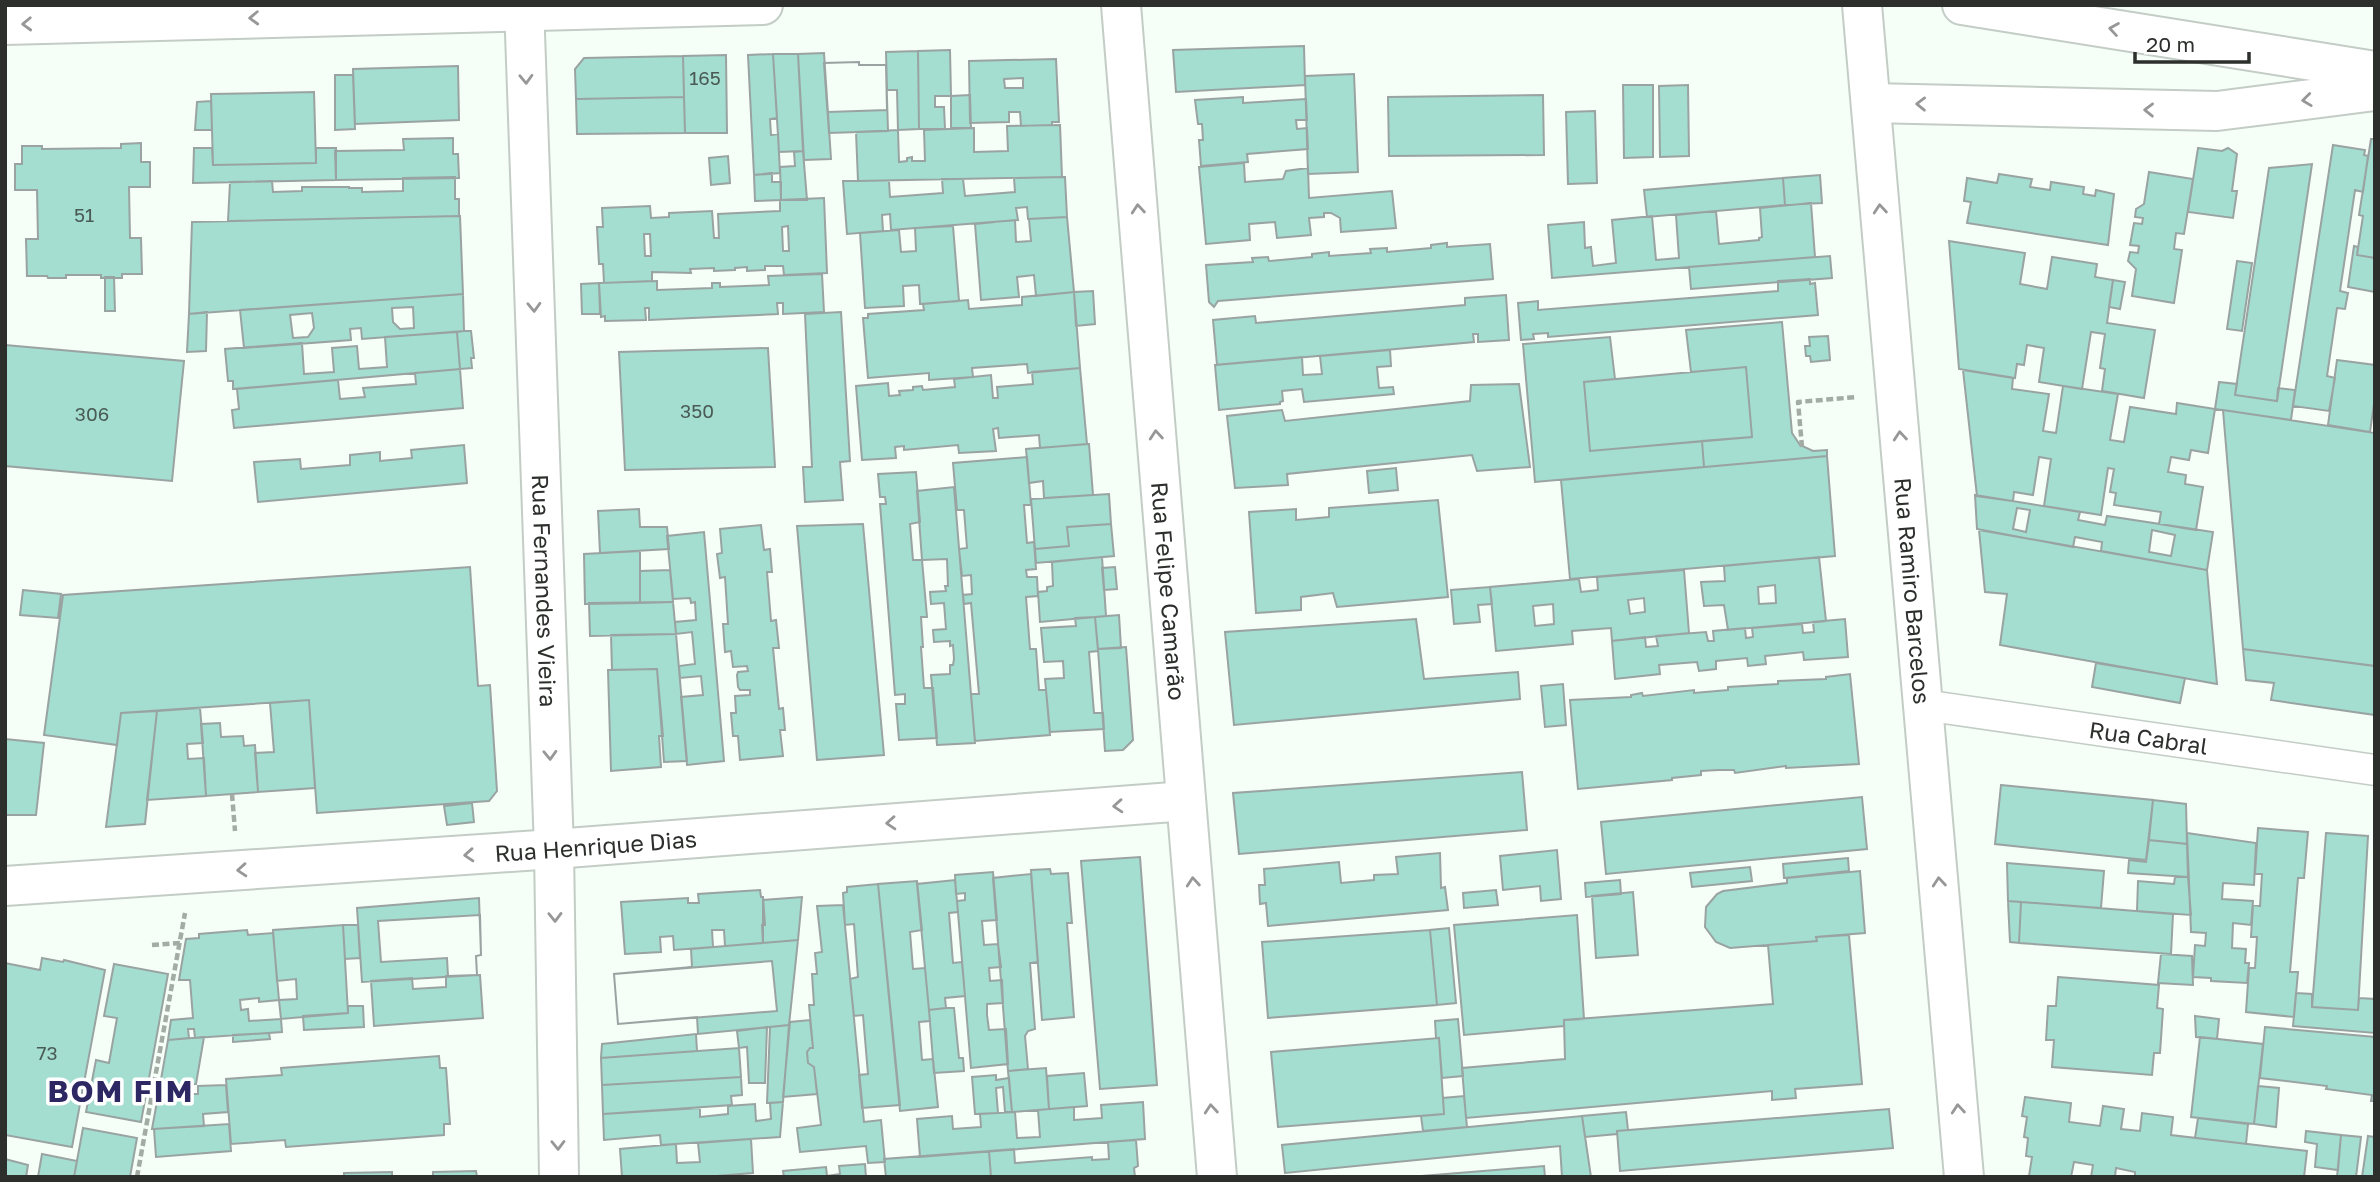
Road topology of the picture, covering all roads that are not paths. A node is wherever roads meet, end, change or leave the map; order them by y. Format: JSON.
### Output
{"nodes":[{"id":1,"x":763,"y":5,"type":"edge"},
{"id":2,"x":1121,"y":5,"type":"edge"},
{"id":3,"x":1863,"y":5,"type":"edge"},
{"id":4,"x":1962,"y":5,"type":"edge"},
{"id":5,"x":524,"y":8,"type":"edge"},
{"id":6,"x":5,"y":25,"type":"edge"},
{"id":7,"x":2375,"y":71,"type":"edge"},
{"id":8,"x":1870,"y":90,"type":"junction"},
{"id":9,"x":2375,"y":92,"type":"edge"},
{"id":10,"x":1923,"y":705,"type":"junction"},
{"id":11,"x":2375,"y":770,"type":"edge"},
{"id":12,"x":1186,"y":801,"type":"junction"},
{"id":13,"x":554,"y":849,"type":"junction"},
{"id":14,"x":5,"y":886,"type":"edge"},
{"id":15,"x":559,"y":1177,"type":"edge"},
{"id":16,"x":1217,"y":1177,"type":"edge"},
{"id":17,"x":1964,"y":1177,"type":"edge"}],
"edges":[{"from":1,"to":5,"type":"street"},
{"from":12,"to":2,"type":"street","name":"Rua Felipe Camarão","one_way":true},
{"from":3,"to":8,"type":"street","name":"Rua Ramiro Barcelos"},
{"from":7,"to":4,"type":"street","one_way":true},
{"from":5,"to":6,"type":"street","one_way":true},
{"from":5,"to":13,"type":"street","name":"Rua Fernandes Vieira","one_way":true},
{"from":9,"to":8,"type":"street","one_way":true},
{"from":10,"to":8,"type":"street","name":"Rua Ramiro Barcelos","one_way":true},
{"from":10,"to":11,"type":"street","name":"Rua Cabral"},
{"from":17,"to":10,"type":"street","name":"Rua Ramiro Barcelos","one_way":true},
{"from":12,"to":13,"type":"street","name":"Rua Henrique Dias","one_way":true},
{"from":16,"to":12,"type":"street","name":"Rua Felipe Camarão","one_way":true},
{"from":13,"to":14,"type":"street","name":"Rua Henrique Dias","one_way":true},
{"from":13,"to":15,"type":"street","name":"Rua Fernandes Vieira","one_way":true}]}
